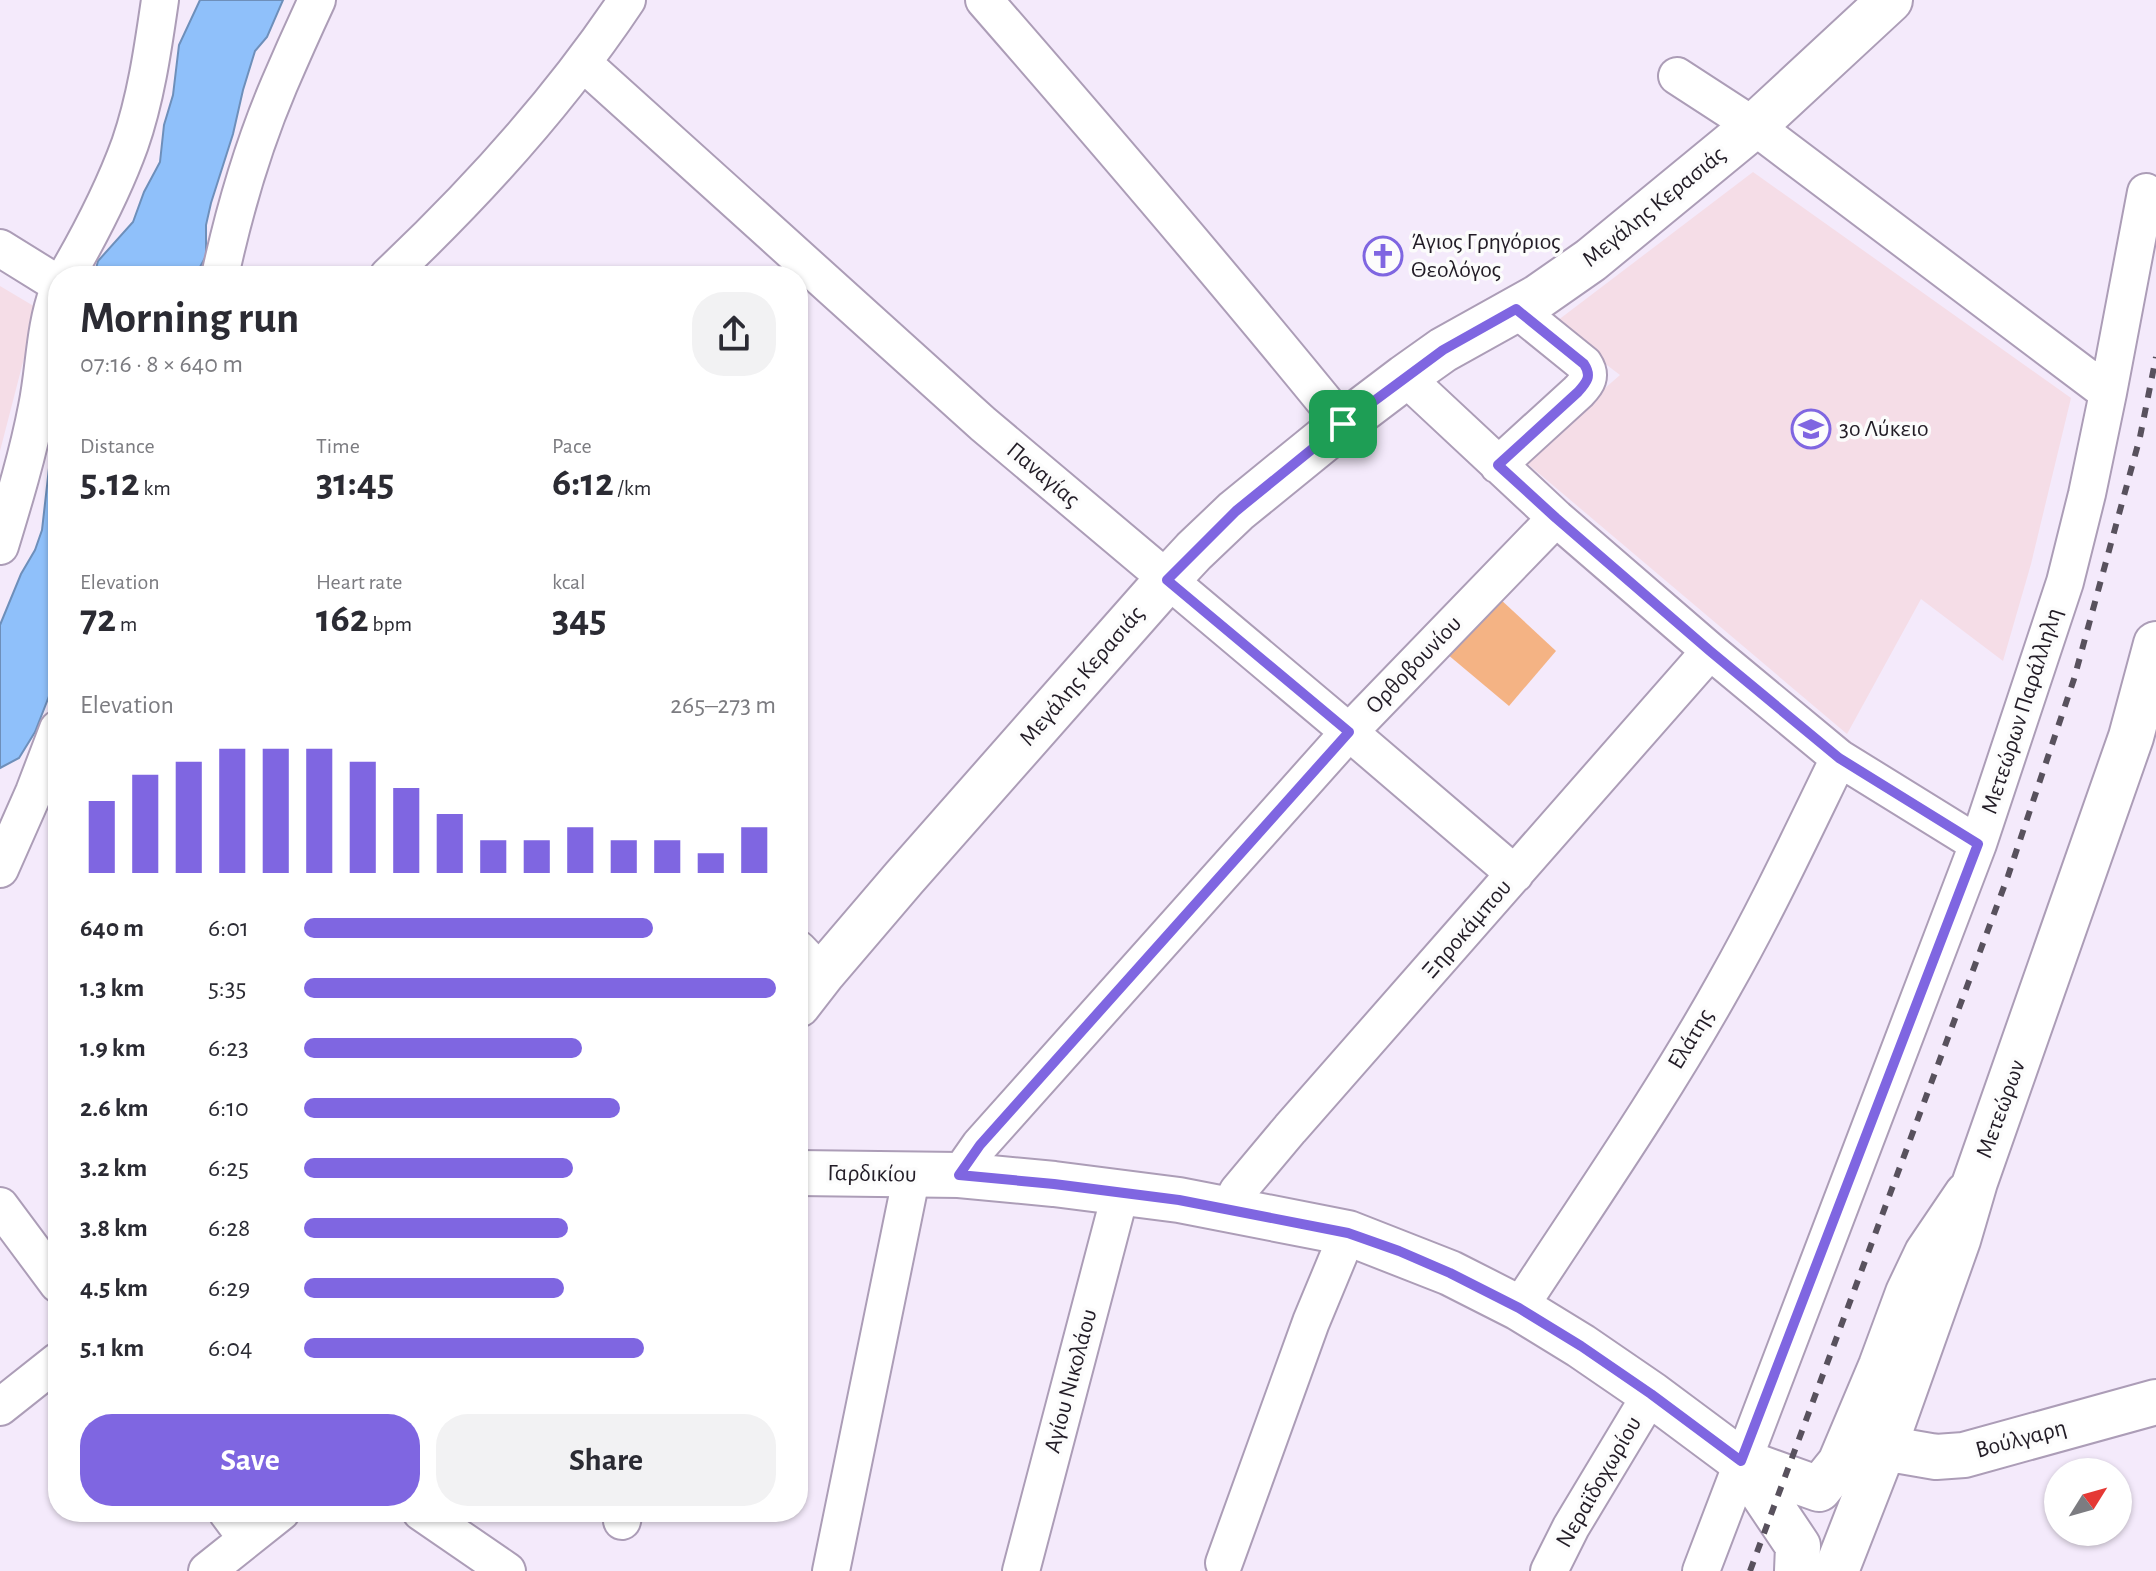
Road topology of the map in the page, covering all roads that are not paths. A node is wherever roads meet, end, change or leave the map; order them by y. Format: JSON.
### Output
{"nodes":[{"id":1,"x":160,"y":0,"type":"edge"},
{"id":2,"x":317,"y":0,"type":"edge"},
{"id":3,"x":627,"y":0,"type":"edge"},
{"id":4,"x":984,"y":0,"type":"edge"},
{"id":5,"x":1890,"y":0,"type":"edge"},
{"id":6,"x":583,"y":63,"type":"junction"},
{"id":7,"x":1677,"y":76,"type":"dead end"},
{"id":8,"x":1754,"y":126,"type":"junction"},
{"id":9,"x":2146,"y":192,"type":"dead end"},
{"id":10,"x":0,"y":248,"type":"edge"},
{"id":11,"x":72,"y":266,"type":"edge"},
{"id":12,"x":222,"y":266,"type":"edge"},
{"id":13,"x":399,"y":266,"type":"edge"},
{"id":14,"x":808,"y":266,"type":"edge"},
{"id":15,"x":808,"y":266,"type":"edge"},
{"id":16,"x":48,"y":278,"type":"edge"},
{"id":17,"x":1516,"y":309,"type":"junction"},
{"id":18,"x":48,"y":326,"type":"edge"},
{"id":19,"x":1405,"y":377,"type":"junction"},
{"id":20,"x":2108,"y":393,"type":"junction"},
{"id":21,"x":1343,"y":424,"type":"junction"},
{"id":22,"x":1498,"y":465,"type":"junction"},
{"id":23,"x":1556,"y":518,"type":"junction"},
{"id":24,"x":0,"y":546,"type":"edge"},
{"id":25,"x":1167,"y":580,"type":"junction"},
{"id":26,"x":2156,"y":644,"type":"edge"},
{"id":27,"x":1710,"y":651,"type":"junction"},
{"id":28,"x":1349,"y":732,"type":"junction"},
{"id":29,"x":2144,"y":735,"type":"edge"},
{"id":30,"x":1839,"y":758,"type":"junction"},
{"id":31,"x":48,"y":763,"type":"edge"},
{"id":32,"x":1978,"y":844,"type":"junction"},
{"id":33,"x":0,"y":869,"type":"edge"},
{"id":34,"x":1515,"y":874,"type":"junction"},
{"id":35,"x":808,"y":974,"type":"edge"},
{"id":36,"x":808,"y":1173,"type":"edge"},
{"id":37,"x":912,"y":1174,"type":"junction"},
{"id":38,"x":959,"y":1175,"type":"junction"},
{"id":39,"x":1975,"y":1182,"type":"junction"},
{"id":40,"x":1121,"y":1191,"type":"junction"},
{"id":41,"x":0,"y":1206,"type":"edge"},
{"id":42,"x":1228,"y":1210,"type":"junction"},
{"id":43,"x":1348,"y":1233,"type":"junction"},
{"id":44,"x":48,"y":1271,"type":"edge"},
{"id":45,"x":1519,"y":1308,"type":"junction"},
{"id":46,"x":48,"y":1369,"type":"edge"},
{"id":47,"x":1651,"y":1394,"type":"junction"},
{"id":48,"x":2156,"y":1402,"type":"edge"},
{"id":49,"x":0,"y":1407,"type":"edge"},
{"id":50,"x":1884,"y":1448,"type":"junction"},
{"id":51,"x":1741,"y":1461,"type":"junction"},
{"id":52,"x":436,"y":1522,"type":"edge"},
{"id":53,"x":237,"y":1526,"type":"edge"},
{"id":54,"x":1848,"y":1561,"type":"edge"},
{"id":55,"x":1224,"y":1563,"type":"dead end"},
{"id":56,"x":207,"y":1571,"type":"edge"},
{"id":57,"x":507,"y":1571,"type":"edge"},
{"id":58,"x":831,"y":1571,"type":"edge"},
{"id":59,"x":1021,"y":1571,"type":"edge"},
{"id":60,"x":1549,"y":1571,"type":"edge"},
{"id":61,"x":1701,"y":1571,"type":"edge"},
{"id":62,"x":1797,"y":1571,"type":"edge"}],
"edges":[{"from":1,"to":11,"type":"street"},
{"from":2,"to":12,"type":"street"},
{"from":3,"to":6,"type":"street"},
{"from":4,"to":21,"type":"street"},
{"from":5,"to":8,"type":"street","name":"Μεγάλης Κερασιάς"},
{"from":6,"to":13,"type":"street"},
{"from":6,"to":14,"type":"street","name":"Παναγίας"},
{"from":7,"to":8,"type":"street"},
{"from":8,"to":17,"type":"street","name":"Μεγάλης Κερασιάς"},
{"from":8,"to":20,"type":"street"},
{"from":9,"to":20,"type":"street","name":"Μετεώρων Παράλληλη"},
{"from":10,"to":16,"type":"street"},
{"from":15,"to":25,"type":"street","name":"Παναγίας"},
{"from":17,"to":19,"type":"street","name":"Μεγάλης Κερασιάς"},
{"from":17,"to":22,"type":"street"},
{"from":18,"to":24,"type":"street"},
{"from":19,"to":21,"type":"street","name":"Μεγάλης Κερασιάς"},
{"from":19,"to":22,"type":"street"},
{"from":20,"to":32,"type":"street","name":"Μετεώρων Παράλληλη"},
{"from":21,"to":25,"type":"street","name":"Μεγάλης Κερασιάς"},
{"from":22,"to":23,"type":"street"},
{"from":23,"to":27,"type":"street"},
{"from":23,"to":28,"type":"street","name":"Ορθοβουνίου"},
{"from":25,"to":28,"type":"street","name":"Παναγίας"},
{"from":25,"to":35,"type":"street","name":"Μεγάλης Κερασιάς"},
{"from":26,"to":29,"type":"street","name":"Μετεώρων"},
{"from":27,"to":30,"type":"street"},
{"from":27,"to":34,"type":"street","name":"Ξηροκάμπου"},
{"from":28,"to":34,"type":"street","name":"Παναγίας"},
{"from":28,"to":38,"type":"street","name":"Ορθοβουνίου"},
{"from":29,"to":39,"type":"street","name":"Μετεώρων"},
{"from":30,"to":32,"type":"street"},
{"from":30,"to":45,"type":"street","name":"Ελάτης"},
{"from":31,"to":33,"type":"street"},
{"from":32,"to":51,"type":"street","name":"Μετεώρων Παράλληλη"},
{"from":34,"to":42,"type":"street","name":"Ξηροκάμπου"},
{"from":36,"to":37,"type":"street","name":"Γαρδικίου"},
{"from":37,"to":38,"type":"street","name":"Γαρδικίου"},
{"from":37,"to":58,"type":"street"},
{"from":38,"to":40,"type":"street","name":"Γαρδικίου"},
{"from":39,"to":50,"type":"street","name":"Μετεώρων"},
{"from":39,"to":51,"type":"street"},
{"from":40,"to":42,"type":"street","name":"Γαρδικίου"},
{"from":40,"to":59,"type":"street","name":"Αγίου Νικολάου"},
{"from":41,"to":44,"type":"street"},
{"from":42,"to":43,"type":"street","name":"Γαρδικίου"},
{"from":43,"to":45,"type":"street","name":"Γαρδικίου"},
{"from":43,"to":55,"type":"street"},
{"from":45,"to":47,"type":"street","name":"Γαρδικίου"},
{"from":46,"to":49,"type":"street"},
{"from":47,"to":51,"type":"street","name":"Γαρδικίου"},
{"from":47,"to":60,"type":"street","name":"Νεραϊδοχωρίου"},
{"from":48,"to":50,"type":"street","name":"Βούλγαρη"},
{"from":50,"to":54,"type":"street","name":"Μετεώρων"},
{"from":51,"to":61,"type":"street","name":"Μετεώρων Παράλληλη"},
{"from":51,"to":62,"type":"street"},
{"from":52,"to":57,"type":"street"},
{"from":53,"to":56,"type":"street"}]}
